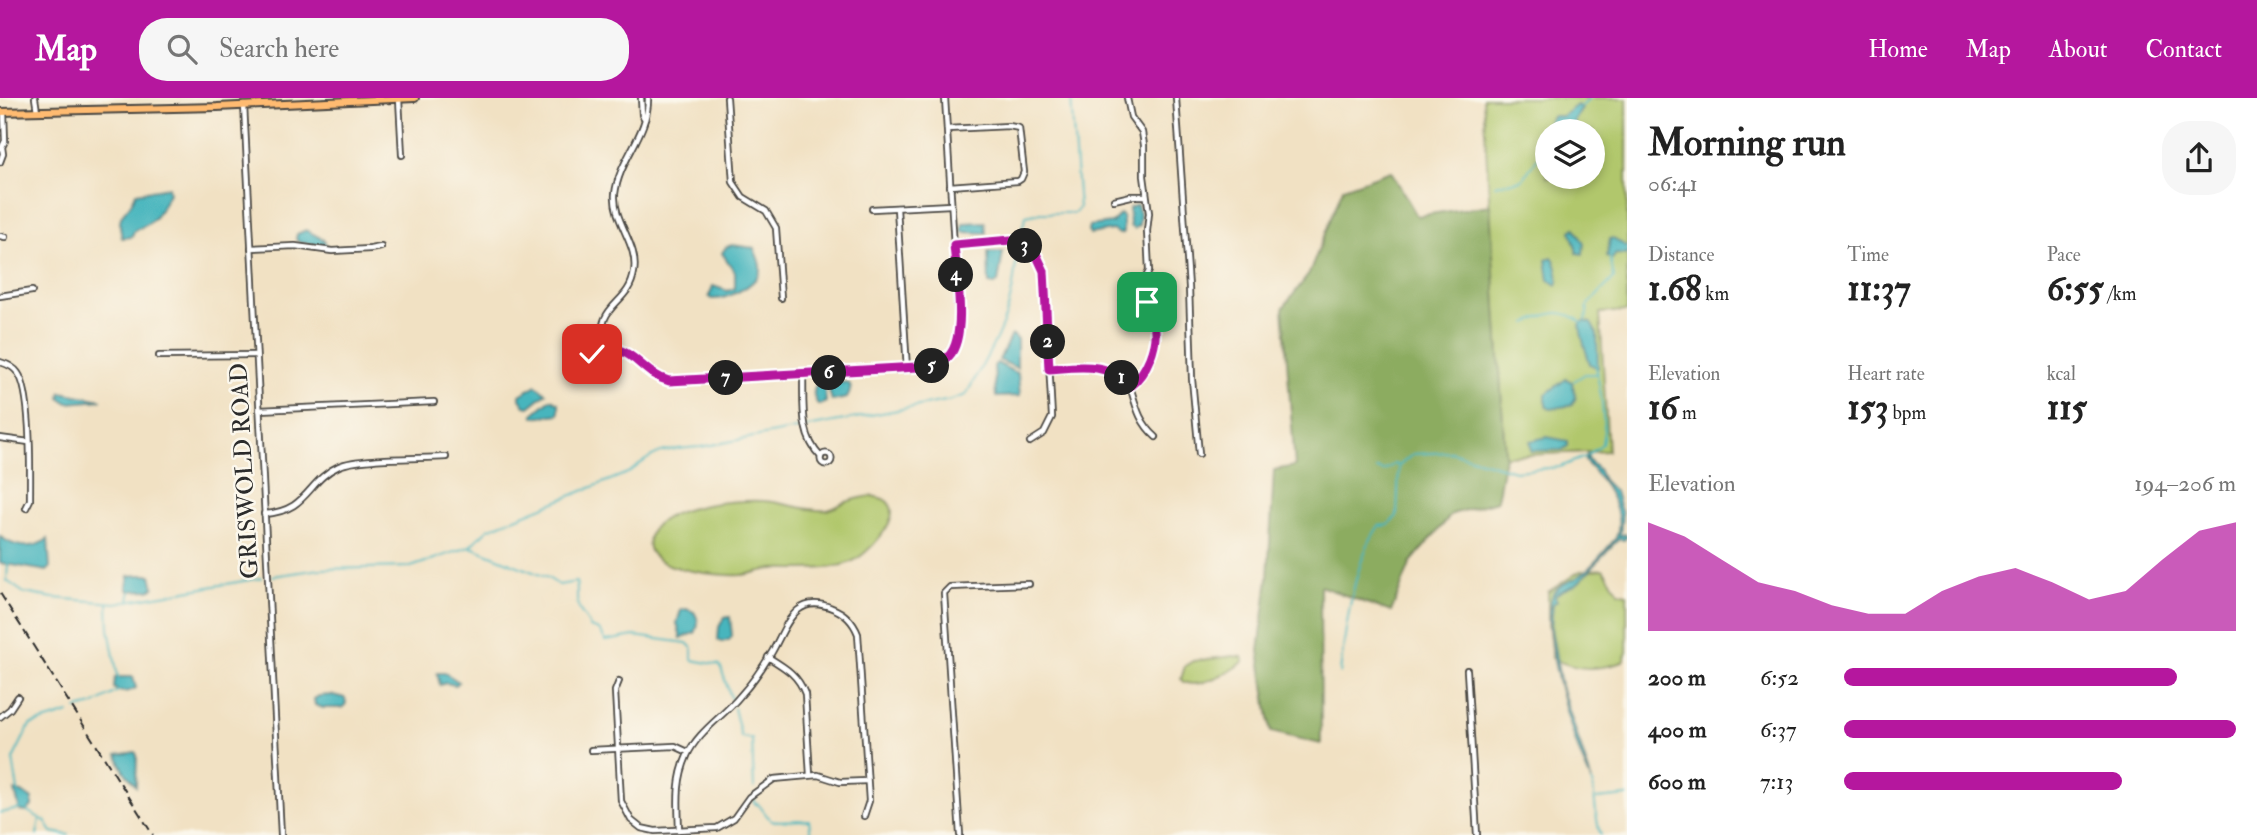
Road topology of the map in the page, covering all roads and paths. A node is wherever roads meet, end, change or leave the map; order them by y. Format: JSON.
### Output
{"nodes":[{"id":1,"x":35,"y":98,"type":"edge"},
{"id":2,"x":408,"y":98,"type":"edge"},
{"id":3,"x":415,"y":98,"type":"edge"},
{"id":4,"x":641,"y":98,"type":"edge"},
{"id":5,"x":648,"y":98,"type":"edge"},
{"id":6,"x":727,"y":98,"type":"edge"},
{"id":7,"x":1126,"y":98,"type":"edge"},
{"id":8,"x":1176,"y":98,"type":"edge"},
{"id":9,"x":399,"y":99,"type":"edge"},
{"id":10,"x":946,"y":99,"type":"edge"},
{"id":11,"x":244,"y":106,"type":"junction"},
{"id":12,"x":37,"y":111,"type":"junction"},
{"id":13,"x":2,"y":112,"type":"edge"},
{"id":14,"x":645,"y":120,"type":"junction"},
{"id":15,"x":947,"y":129,"type":"junction"},
{"id":16,"x":1,"y":145,"type":"edge"},
{"id":17,"x":402,"y":155,"type":"dead end"},
{"id":18,"x":0,"y":162,"type":"edge"},
{"id":19,"x":950,"y":186,"type":"junction"},
{"id":20,"x":1146,"y":196,"type":"junction"},
{"id":21,"x":1114,"y":200,"type":"dead end"},
{"id":22,"x":951,"y":205,"type":"junction"},
{"id":23,"x":897,"y":208,"type":"junction"},
{"id":24,"x":872,"y":209,"type":"dead end"},
{"id":25,"x":954,"y":245,"type":"junction"},
{"id":26,"x":380,"y":247,"type":"dead end"},
{"id":27,"x":251,"y":248,"type":"junction"},
{"id":28,"x":1140,"y":289,"type":"junction"},
{"id":29,"x":32,"y":292,"type":"dead end"},
{"id":30,"x":0,"y":296,"type":"edge"},
{"id":31,"x":781,"y":298,"type":"dead end"},
{"id":32,"x":1123,"y":300,"type":"dead end"},
{"id":33,"x":604,"y":348,"type":"junction"},
{"id":34,"x":256,"y":355,"type":"junction"},
{"id":35,"x":159,"y":356,"type":"dead end"},
{"id":36,"x":0,"y":362,"type":"edge"},
{"id":37,"x":576,"y":369,"type":"dead end"},
{"id":38,"x":907,"y":369,"type":"junction"},
{"id":39,"x":1049,"y":369,"type":"junction"},
{"id":40,"x":803,"y":374,"type":"junction"},
{"id":41,"x":1130,"y":386,"type":"junction"},
{"id":42,"x":434,"y":402,"type":"dead end"},
{"id":43,"x":259,"y":410,"type":"junction"},
{"id":44,"x":1156,"y":437,"type":"dead end"},
{"id":45,"x":0,"y":438,"type":"edge"},
{"id":46,"x":29,"y":442,"type":"junction"},
{"id":47,"x":1030,"y":442,"type":"dead end"},
{"id":48,"x":1199,"y":454,"type":"dead end"},
{"id":49,"x":446,"y":457,"type":"dead end"},
{"id":50,"x":821,"y":457,"type":"dead end"},
{"id":51,"x":26,"y":508,"type":"dead end"},
{"id":52,"x":264,"y":514,"type":"junction"},
{"id":53,"x":1029,"y":584,"type":"dead end"},
{"id":54,"x":768,"y":657,"type":"junction"},
{"id":55,"x":1467,"y":670,"type":"dead end"},
{"id":56,"x":619,"y":681,"type":"dead end"},
{"id":57,"x":19,"y":696,"type":"dead end"},
{"id":58,"x":0,"y":717,"type":"edge"},
{"id":59,"x":618,"y":749,"type":"junction"},
{"id":60,"x":591,"y":750,"type":"dead end"},
{"id":61,"x":688,"y":752,"type":"junction"},
{"id":62,"x":810,"y":775,"type":"junction"},
{"id":63,"x":867,"y":781,"type":"junction"},
{"id":64,"x":864,"y":816,"type":"dead end"},
{"id":65,"x":679,"y":830,"type":"junction"},
{"id":66,"x":715,"y":831,"type":"edge"},
{"id":67,"x":281,"y":835,"type":"edge"},
{"id":68,"x":960,"y":835,"type":"edge"},
{"id":69,"x":1477,"y":835,"type":"edge"}],
"edges":[{"from":1,"to":12,"type":"street"},
{"from":2,"to":3,"type":"main road"},
{"from":2,"to":9,"type":"main road"},
{"from":4,"to":14,"type":"street"},
{"from":5,"to":14,"type":"street"},
{"from":6,"to":31,"type":"street"},
{"from":7,"to":20,"type":"street"},
{"from":8,"to":48,"type":"street"},
{"from":9,"to":11,"type":"main road"},
{"from":9,"to":17,"type":"street"},
{"from":10,"to":15,"type":"street"},
{"from":11,"to":12,"type":"main road"},
{"from":11,"to":27,"type":"street","name":"GRISWOLD ROAD"},
{"from":12,"to":13,"type":"main road"},
{"from":13,"to":16,"type":"street"},
{"from":14,"to":33,"type":"street"},
{"from":15,"to":19,"type":"street"},
{"from":15,"to":19,"type":"street"},
{"from":16,"to":18,"type":"street"},
{"from":19,"to":22,"type":"street"},
{"from":20,"to":21,"type":"street"},
{"from":20,"to":28,"type":"street"},
{"from":22,"to":23,"type":"street"},
{"from":22,"to":25,"type":"street"},
{"from":23,"to":24,"type":"street"},
{"from":23,"to":38,"type":"street"},
{"from":25,"to":38,"type":"street"},
{"from":25,"to":39,"type":"street"},
{"from":26,"to":27,"type":"street"},
{"from":27,"to":34,"type":"street","name":"GRISWOLD ROAD"},
{"from":28,"to":32,"type":"street"},
{"from":28,"to":41,"type":"street"},
{"from":29,"to":30,"type":"street"},
{"from":33,"to":37,"type":"street"},
{"from":33,"to":40,"type":"street"},
{"from":34,"to":35,"type":"street"},
{"from":34,"to":43,"type":"street","name":"GRISWOLD ROAD"},
{"from":36,"to":46,"type":"street"},
{"from":38,"to":40,"type":"street"},
{"from":39,"to":41,"type":"street"},
{"from":39,"to":47,"type":"street"},
{"from":40,"to":50,"type":"street"},
{"from":41,"to":44,"type":"street"},
{"from":42,"to":43,"type":"street"},
{"from":43,"to":52,"type":"street","name":"GRISWOLD ROAD"},
{"from":45,"to":46,"type":"street"},
{"from":46,"to":51,"type":"street"},
{"from":49,"to":52,"type":"street"},
{"from":52,"to":67,"type":"street","name":"GRISWOLD ROAD"},
{"from":53,"to":68,"type":"street"},
{"from":54,"to":61,"type":"street"},
{"from":54,"to":62,"type":"street"},
{"from":54,"to":63,"type":"street"},
{"from":55,"to":69,"type":"street"},
{"from":56,"to":59,"type":"street"},
{"from":57,"to":58,"type":"street"},
{"from":59,"to":60,"type":"street"},
{"from":59,"to":61,"type":"street"},
{"from":59,"to":65,"type":"street"},
{"from":61,"to":65,"type":"street"},
{"from":62,"to":63,"type":"street"},
{"from":62,"to":66,"type":"street"},
{"from":63,"to":64,"type":"street"},
{"from":65,"to":66,"type":"street"}]}
